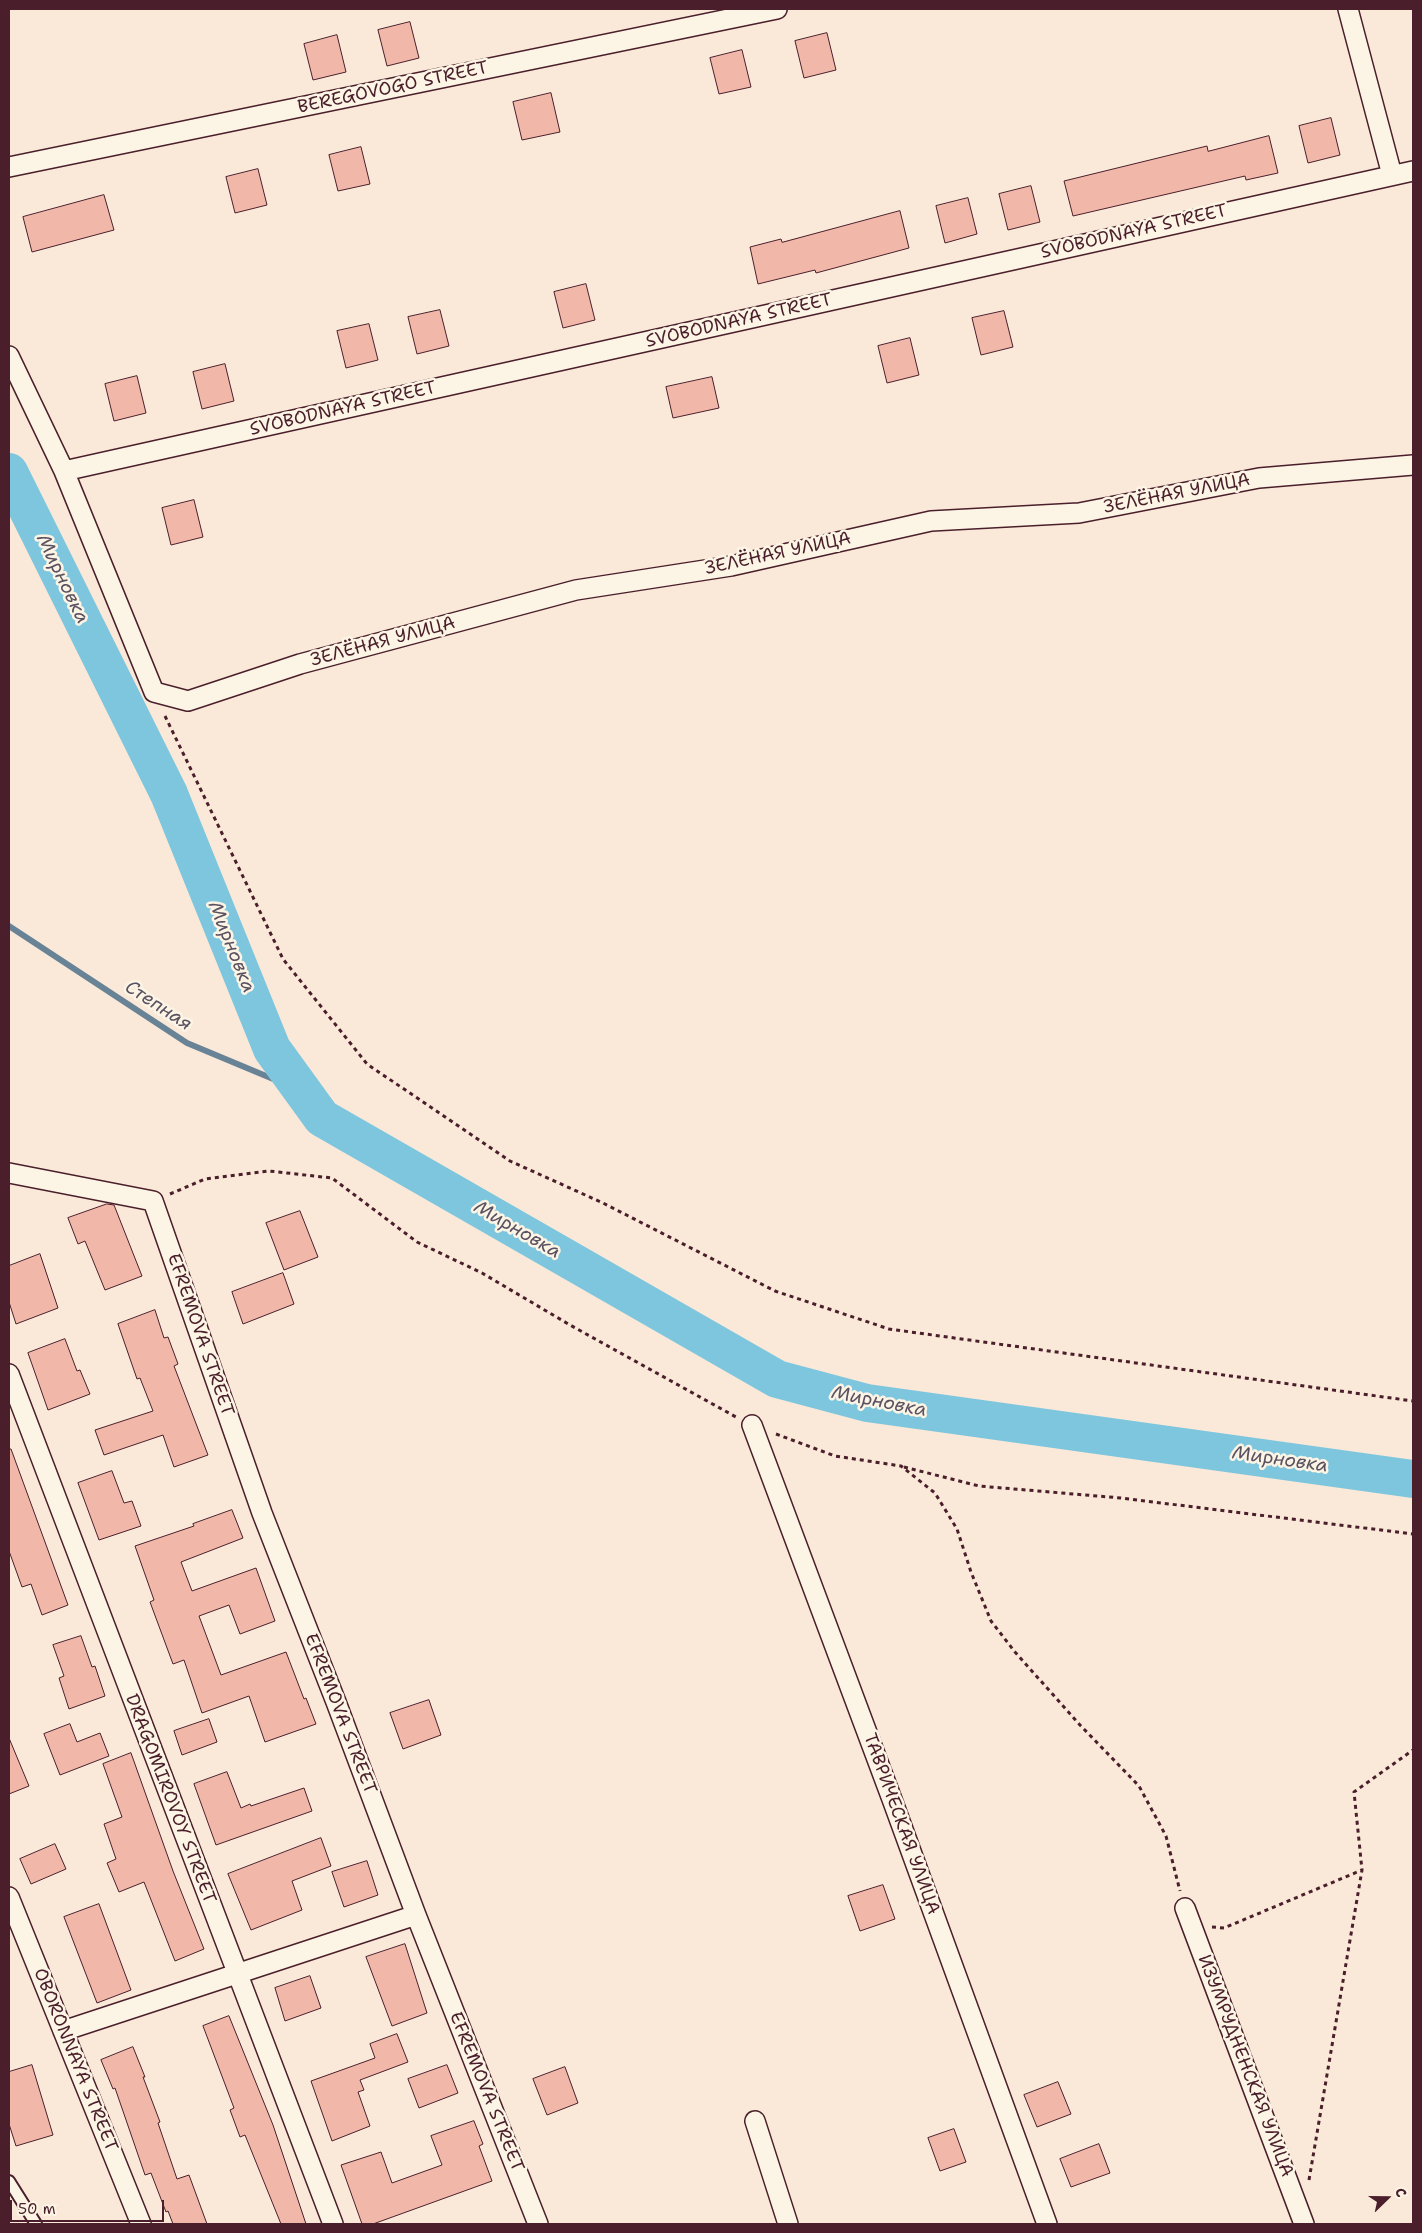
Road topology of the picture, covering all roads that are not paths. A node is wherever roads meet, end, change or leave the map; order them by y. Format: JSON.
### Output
{"nodes":[{"id":1,"x":777,"y":9,"type":"edge"},
{"id":2,"x":1348,"y":9,"type":"edge"},
{"id":3,"x":9,"y":167,"type":"edge"},
{"id":4,"x":1413,"y":171,"type":"edge"},
{"id":5,"x":1392,"y":174,"type":"junction"},
{"id":6,"x":9,"y":356,"type":"edge"},
{"id":7,"x":1413,"y":465,"type":"edge"},
{"id":8,"x":64,"y":472,"type":"junction"},
{"id":9,"x":9,"y":1173,"type":"edge"},
{"id":10,"x":9,"y":1374,"type":"edge"},
{"id":11,"x":752,"y":1425,"type":"dead end"},
{"id":12,"x":9,"y":1897,"type":"edge"},
{"id":13,"x":1185,"y":1908,"type":"dead end"},
{"id":14,"x":416,"y":1915,"type":"junction"},
{"id":15,"x":237,"y":1975,"type":"junction"},
{"id":16,"x":63,"y":2031,"type":"junction"},
{"id":17,"x":755,"y":2122,"type":"dead end"},
{"id":18,"x":9,"y":2181,"type":"edge"},
{"id":19,"x":1303,"y":2221,"type":"edge"},
{"id":20,"x":36,"y":2224,"type":"edge"},
{"id":21,"x":141,"y":2224,"type":"edge"},
{"id":22,"x":333,"y":2224,"type":"edge"},
{"id":23,"x":538,"y":2224,"type":"edge"},
{"id":24,"x":788,"y":2224,"type":"edge"},
{"id":25,"x":1047,"y":2224,"type":"edge"}],
"edges":[{"from":1,"to":3,"type":"street","name":"BEREGOVOGO STREET"},
{"from":2,"to":5,"type":"street"},
{"from":4,"to":5,"type":"street","name":"SVOBODNAYA STREET"},
{"from":5,"to":8,"type":"street","name":"SVOBODNAYA STREET"},
{"from":6,"to":8,"type":"street"},
{"from":7,"to":8,"type":"street","name":"ЗЕЛЁНАЯ УЛИЦА"},
{"from":9,"to":14,"type":"street","name":"EFREMOVA STREET"},
{"from":10,"to":15,"type":"street","name":"DRAGOMIROVOY STREET"},
{"from":11,"to":25,"type":"street","name":"ТАВРИЧЕСКАЯ УЛИЦА"},
{"from":12,"to":16,"type":"street","name":"OBORONNAYA STREET"},
{"from":13,"to":19,"type":"street","name":"ИЗУМРУДНЕНСКАЯ УЛИЦА"},
{"from":14,"to":15,"type":"street"},
{"from":14,"to":23,"type":"street","name":"EFREMOVA STREET"},
{"from":15,"to":16,"type":"street"},
{"from":15,"to":22,"type":"street","name":"DRAGOMIROVOY STREET"},
{"from":16,"to":21,"type":"street","name":"OBORONNAYA STREET"},
{"from":17,"to":24,"type":"street"},
{"from":18,"to":20,"type":"lane"}]}
